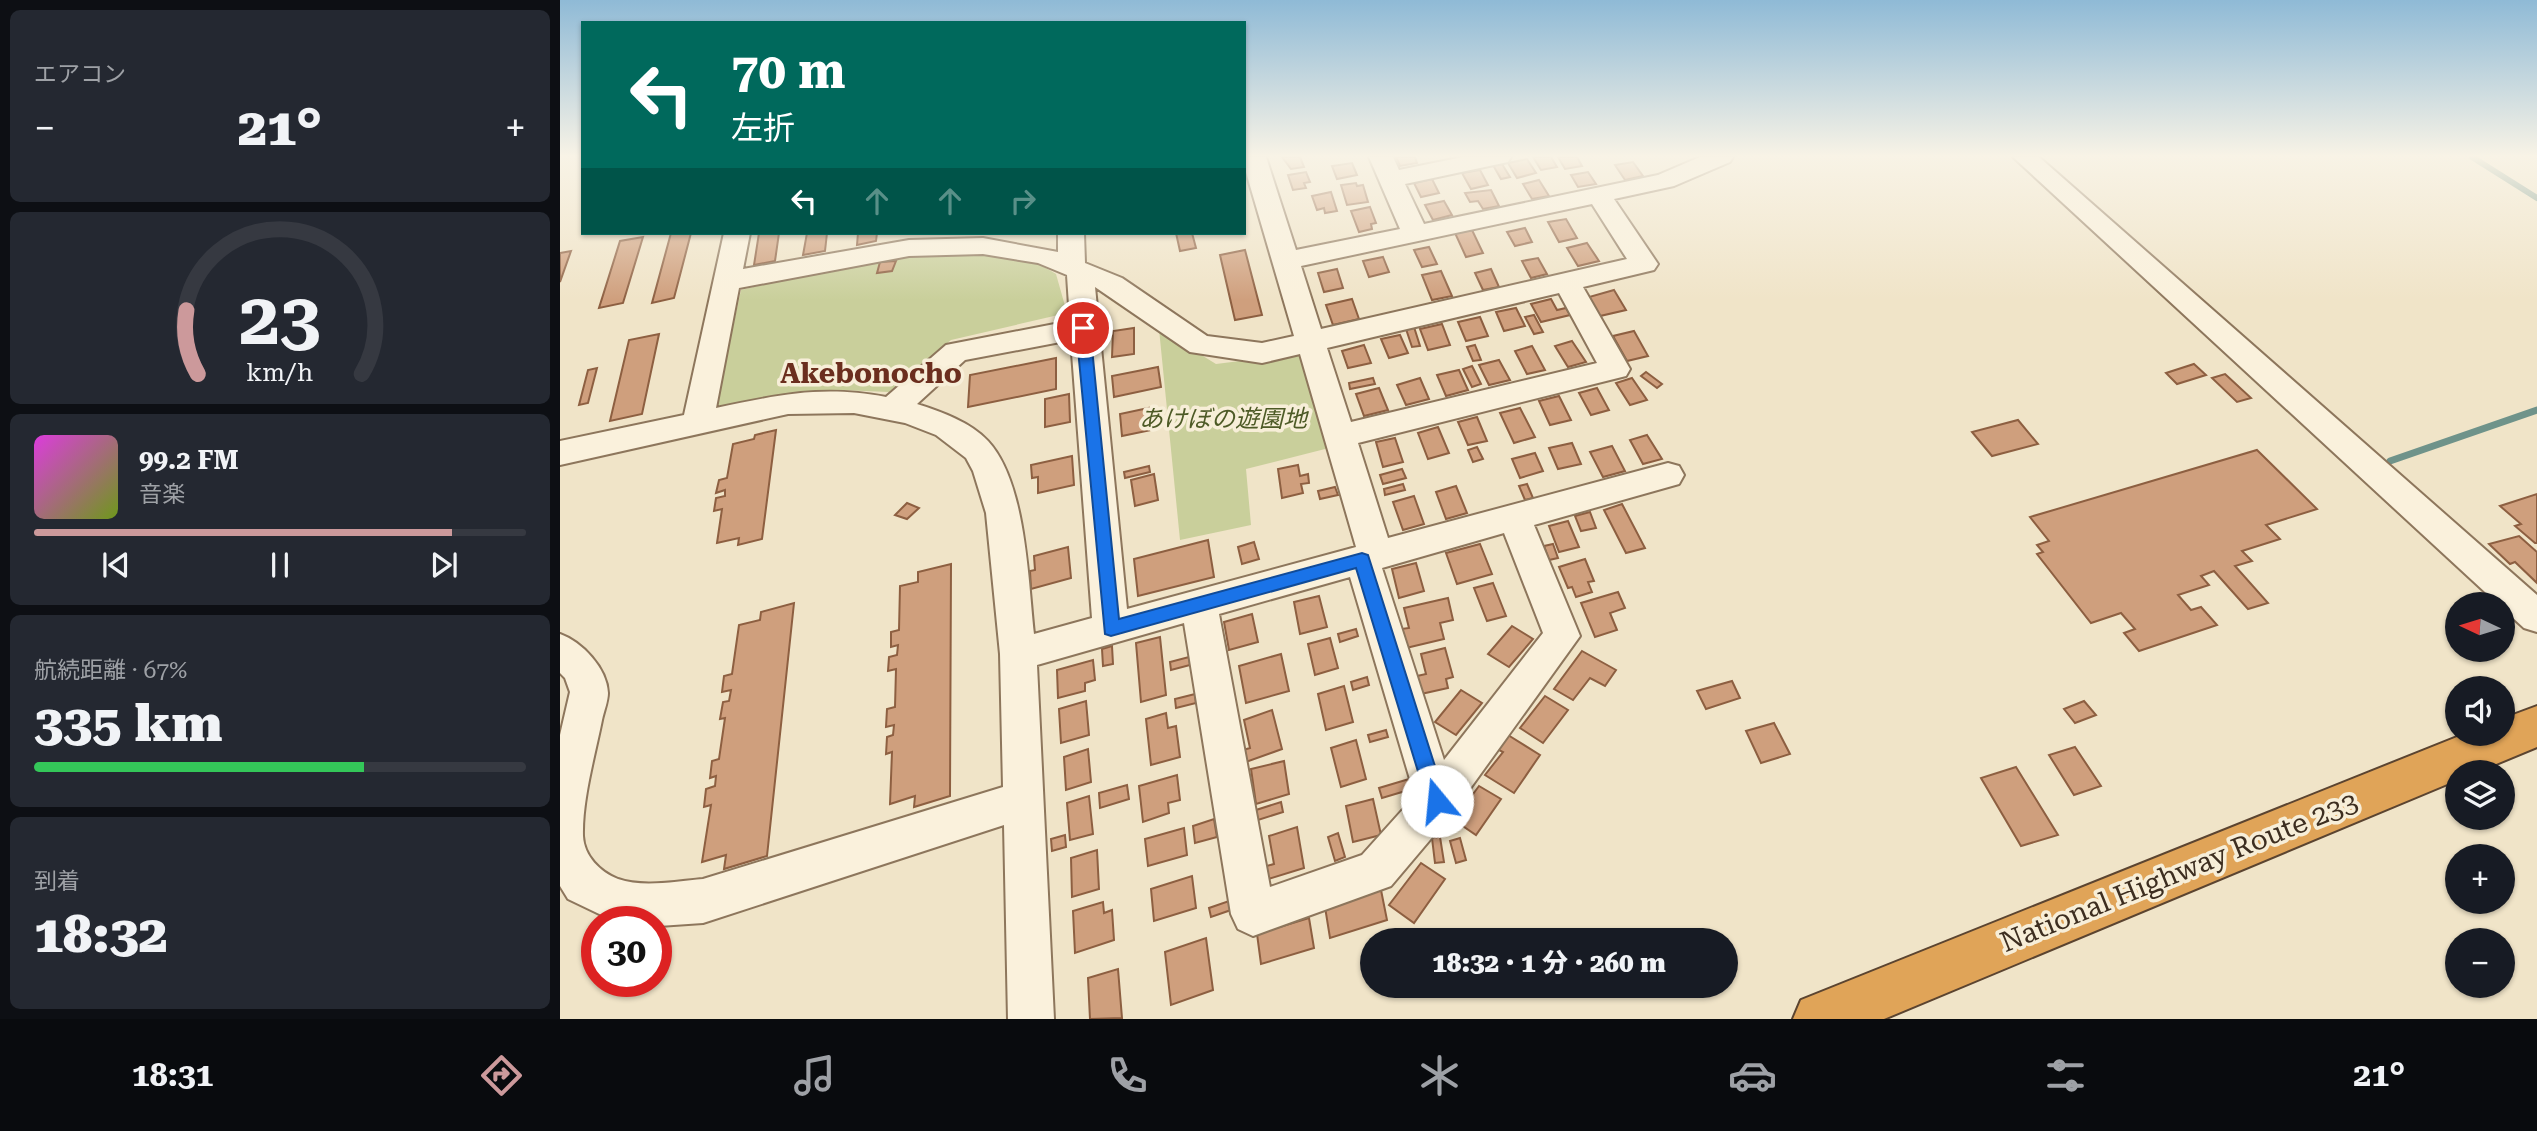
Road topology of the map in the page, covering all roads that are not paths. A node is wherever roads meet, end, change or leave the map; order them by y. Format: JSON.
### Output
{"nodes":[{"id":1,"x":1266,"y":205,"type":"edge"},
{"id":2,"x":1402,"y":205,"type":"edge"},
{"id":3,"x":1548,"y":205,"type":"edge"},
{"id":4,"x":1605,"y":205,"type":"edge"},
{"id":5,"x":2078,"y":205,"type":"edge"},
{"id":6,"x":1415,"y":233,"type":"junction"},
{"id":7,"x":737,"y":235,"type":"edge"},
{"id":8,"x":1071,"y":235,"type":"edge"},
{"id":9,"x":1286,"y":261,"type":"junction"},
{"id":10,"x":1075,"y":268,"type":"junction"},
{"id":11,"x":727,"y":281,"type":"junction"},
{"id":12,"x":1567,"y":283,"type":"junction"},
{"id":13,"x":1083,"y":328,"type":"junction"},
{"id":14,"x":1311,"y":344,"type":"junction"},
{"id":15,"x":893,"y":408,"type":"junction"},
{"id":16,"x":697,"y":424,"type":"junction"},
{"id":17,"x":1340,"y":436,"type":"junction"},
{"id":18,"x":560,"y":453,"type":"edge"},
{"id":19,"x":1668,"y":475,"type":"dead end"},
{"id":20,"x":1514,"y":517,"type":"junction"},
{"id":21,"x":1369,"y":557,"type":"junction"},
{"id":22,"x":1199,"y":604,"type":"junction"},
{"id":23,"x":2537,"y":617,"type":"edge"},
{"id":24,"x":1111,"y":629,"type":"junction"},
{"id":25,"x":560,"y":650,"type":"edge"},
{"id":26,"x":1018,"y":654,"type":"junction"},
{"id":27,"x":2537,"y":726,"type":"edge"},
{"id":28,"x":1022,"y":800,"type":"junction"},
{"id":29,"x":1437,"y":801,"type":"junction"},
{"id":30,"x":1031,"y":1019,"type":"edge"},
{"id":31,"x":1821,"y":1019,"type":"edge"}],
"edges":[{"from":1,"to":9,"type":"street"},
{"from":2,"to":6,"type":"street"},
{"from":3,"to":6,"type":"street"},
{"from":4,"to":12,"type":"street"},
{"from":5,"to":23,"type":"street"},
{"from":6,"to":9,"type":"street"},
{"from":7,"to":11,"type":"street"},
{"from":8,"to":10,"type":"street"},
{"from":9,"to":14,"type":"street"},
{"from":10,"to":11,"type":"street"},
{"from":10,"to":13,"type":"street"},
{"from":10,"to":14,"type":"street"},
{"from":11,"to":16,"type":"street"},
{"from":12,"to":14,"type":"street"},
{"from":12,"to":17,"type":"street"},
{"from":13,"to":15,"type":"street"},
{"from":13,"to":24,"type":"street"},
{"from":14,"to":17,"type":"street"},
{"from":15,"to":16,"type":"street"},
{"from":15,"to":26,"type":"street"},
{"from":16,"to":18,"type":"street"},
{"from":17,"to":21,"type":"street"},
{"from":19,"to":20,"type":"street"},
{"from":20,"to":21,"type":"street"},
{"from":20,"to":29,"type":"street"},
{"from":21,"to":22,"type":"street"},
{"from":21,"to":29,"type":"street"},
{"from":22,"to":24,"type":"street"},
{"from":22,"to":29,"type":"street"},
{"from":24,"to":26,"type":"street"},
{"from":25,"to":28,"type":"street"},
{"from":26,"to":28,"type":"street"},
{"from":27,"to":31,"type":"highway","name":"National Highway Route 233"},
{"from":28,"to":30,"type":"street"}]}
